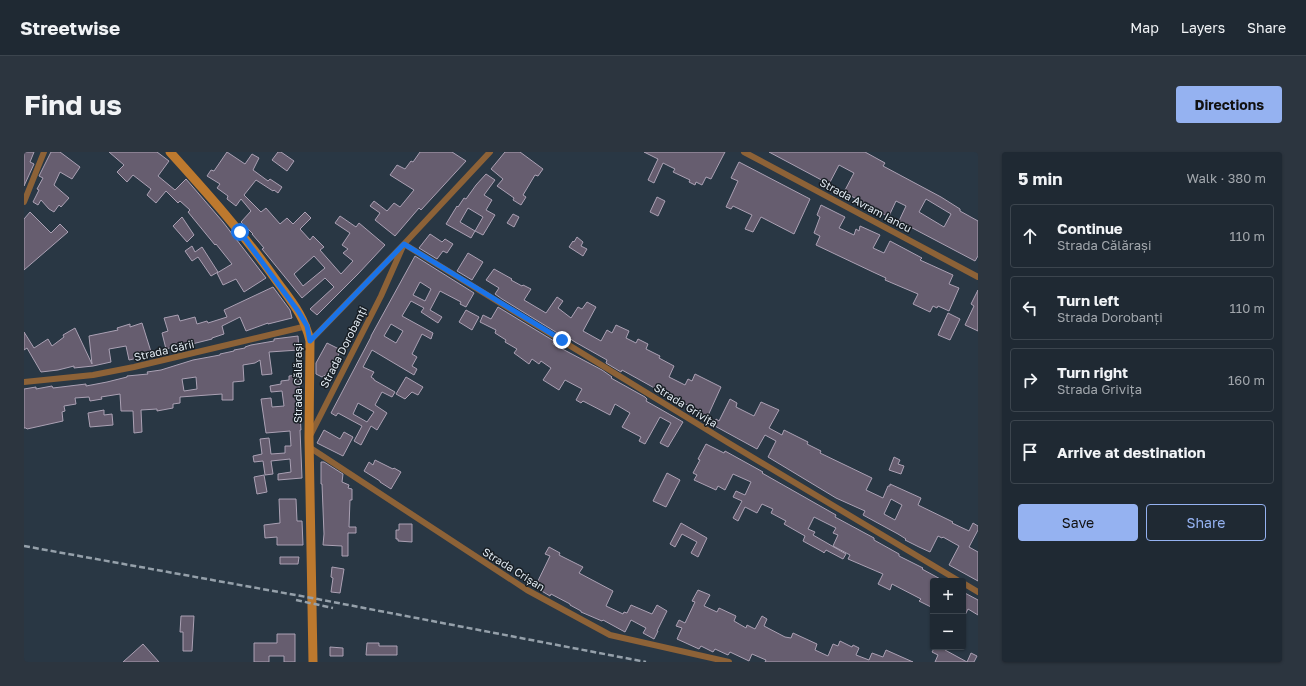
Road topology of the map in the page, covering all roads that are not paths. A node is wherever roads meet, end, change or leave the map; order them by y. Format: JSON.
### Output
{"nodes":[{"id":1,"x":44,"y":152,"type":"edge"},
{"id":2,"x":170,"y":152,"type":"edge"},
{"id":3,"x":490,"y":152,"type":"edge"},
{"id":4,"x":744,"y":152,"type":"edge"},
{"id":5,"x":24,"y":202,"type":"edge"},
{"id":6,"x":404,"y":244,"type":"junction"},
{"id":7,"x":978,"y":277,"type":"edge"},
{"id":8,"x":307,"y":326,"type":"junction"},
{"id":9,"x":310,"y":341,"type":"junction"},
{"id":10,"x":24,"y":382,"type":"edge"},
{"id":11,"x":309,"y":437,"type":"junction"},
{"id":12,"x":309,"y":447,"type":"junction"},
{"id":13,"x":954,"y":578,"type":"edge"},
{"id":14,"x":966,"y":585,"type":"edge"},
{"id":15,"x":978,"y":592,"type":"edge"},
{"id":16,"x":314,"y":662,"type":"edge"},
{"id":17,"x":729,"y":662,"type":"edge"}],
"edges":[{"from":1,"to":5,"type":"street"},
{"from":2,"to":8,"type":"main road","name":"Strada Călărași"},
{"from":3,"to":6,"type":"street","name":"Strada Dorobanți"},
{"from":4,"to":7,"type":"street","name":"Strada Avram Iancu"},
{"from":6,"to":9,"type":"street","name":"Strada Dorobanți"},
{"from":6,"to":11,"type":"street","name":"Strada Dorobanți"},
{"from":6,"to":13,"type":"street","name":"Strada Grivița"},
{"from":8,"to":9,"type":"main road","name":"Strada Călărași"},
{"from":8,"to":10,"type":"street","name":"Strada Gării"},
{"from":9,"to":11,"type":"main road","name":"Strada Călărași"},
{"from":11,"to":12,"type":"main road","name":"Strada Călărași"},
{"from":12,"to":16,"type":"main road","name":"Strada Călărași"},
{"from":12,"to":17,"type":"street","name":"Strada Crișan"},
{"from":14,"to":15,"type":"street"}]}
